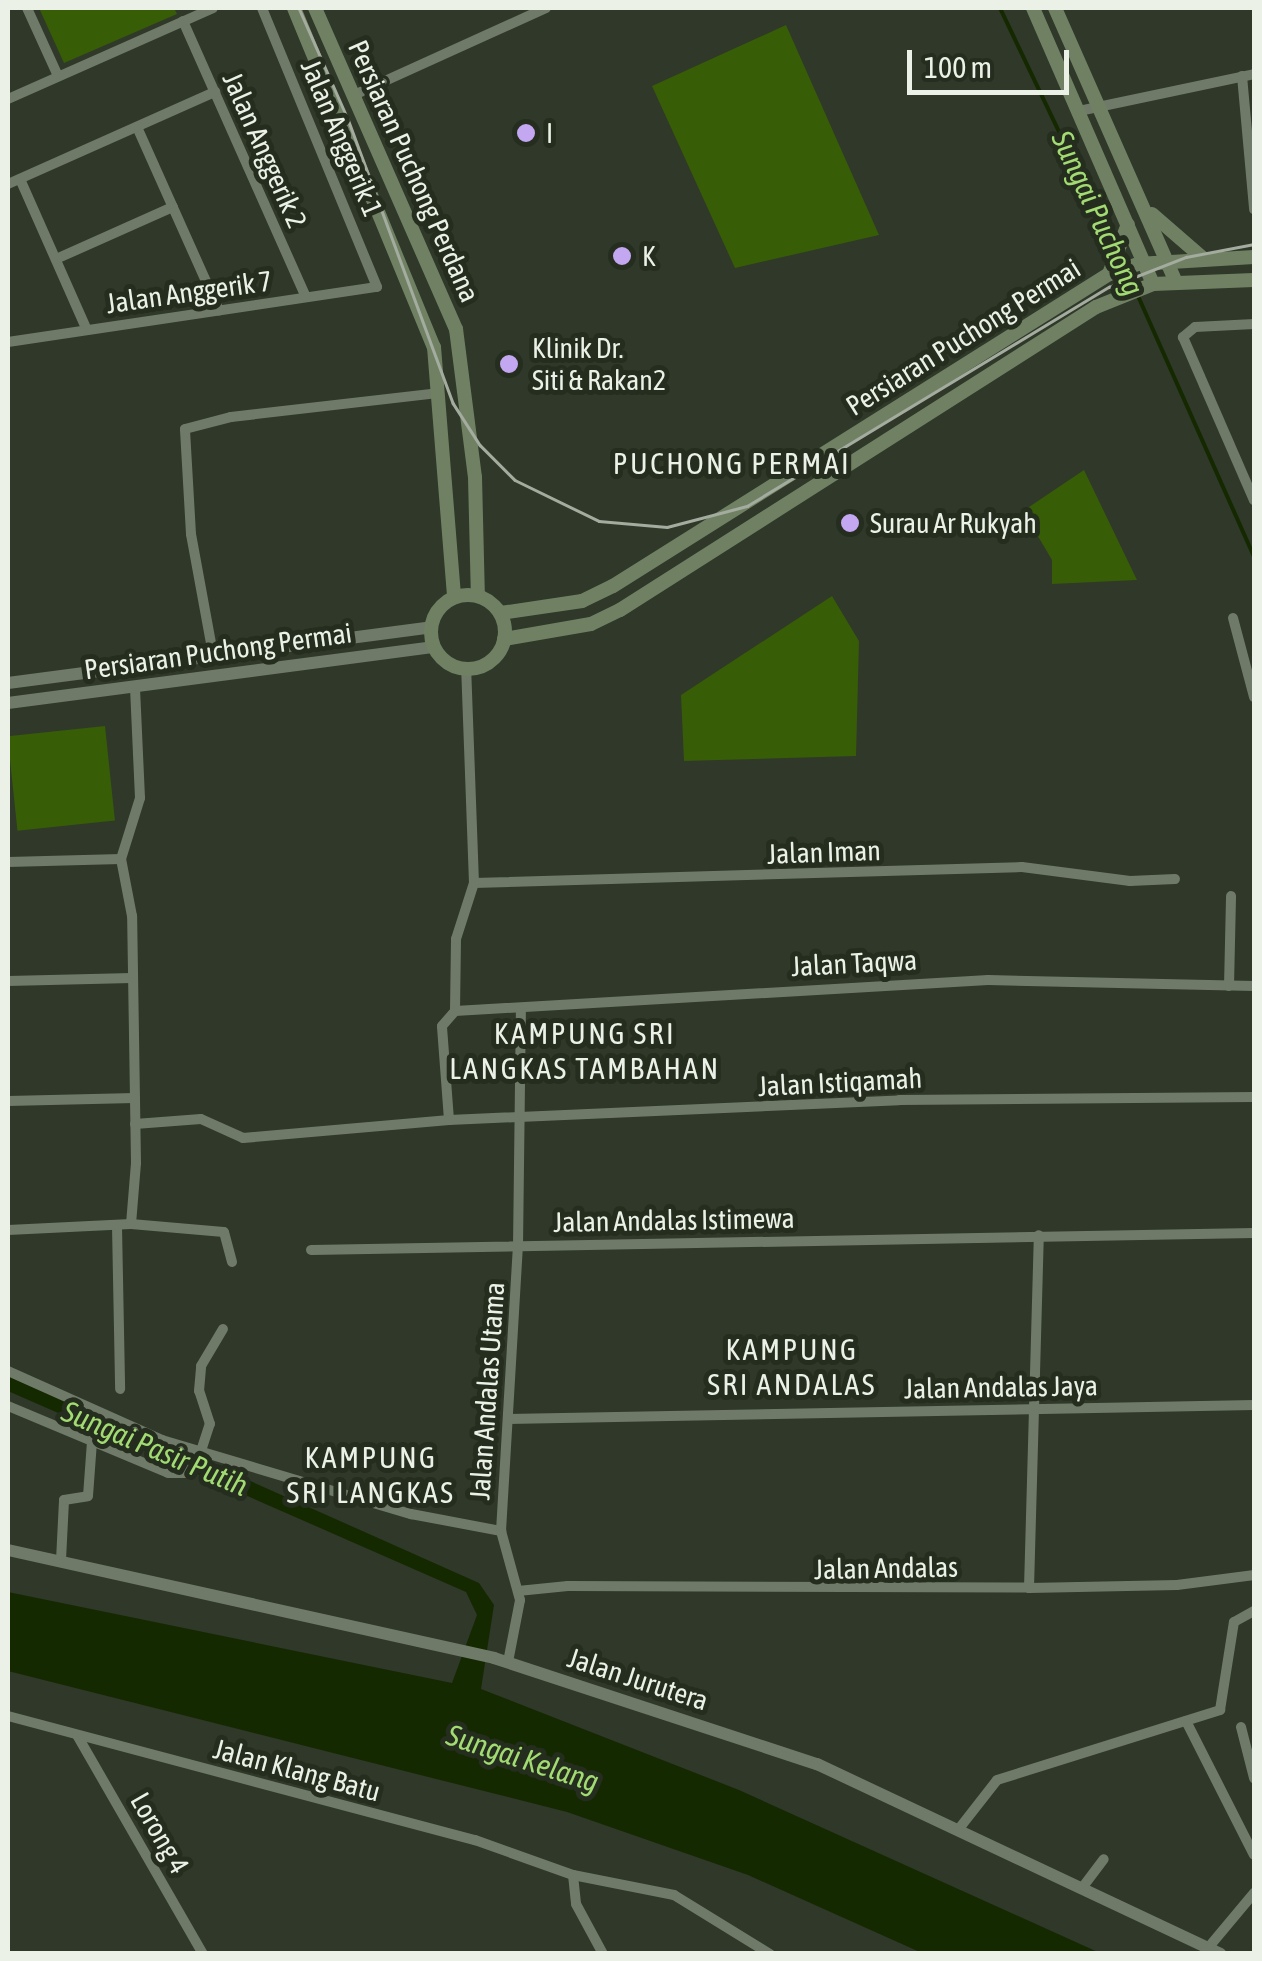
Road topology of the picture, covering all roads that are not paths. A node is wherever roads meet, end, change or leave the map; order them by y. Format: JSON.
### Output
{"nodes":[{"id":1,"x":27,"y":8,"type":"edge"},
{"id":2,"x":212,"y":8,"type":"edge"},
{"id":3,"x":262,"y":8,"type":"edge"},
{"id":4,"x":294,"y":8,"type":"edge"},
{"id":5,"x":316,"y":8,"type":"edge"},
{"id":6,"x":546,"y":8,"type":"edge"},
{"id":7,"x":1033,"y":8,"type":"edge"},
{"id":8,"x":1055,"y":8,"type":"edge"},
{"id":9,"x":183,"y":21,"type":"junction"},
{"id":10,"x":1248,"y":75,"type":"edge"},
{"id":11,"x":58,"y":76,"type":"junction"},
{"id":12,"x":215,"y":92,"type":"junction"},
{"id":13,"x":354,"y":95,"type":"junction"},
{"id":14,"x":8,"y":99,"type":"edge"},
{"id":15,"x":1100,"y":107,"type":"junction"},
{"id":16,"x":1080,"y":111,"type":"junction"},
{"id":17,"x":137,"y":127,"type":"junction"},
{"id":18,"x":20,"y":179,"type":"junction"},
{"id":19,"x":8,"y":184,"type":"edge"},
{"id":20,"x":1142,"y":202,"type":"junction"},
{"id":21,"x":173,"y":206,"type":"junction"},
{"id":22,"x":1254,"y":209,"type":"edge"},
{"id":23,"x":1128,"y":224,"type":"junction"},
{"id":24,"x":1254,"y":256,"type":"edge"},
{"id":25,"x":56,"y":258,"type":"junction"},
{"id":26,"x":1204,"y":259,"type":"junction"},
{"id":27,"x":1168,"y":263,"type":"junction"},
{"id":28,"x":1138,"y":265,"type":"junction"},
{"id":29,"x":1109,"y":274,"type":"junction"},
{"id":30,"x":1254,"y":280,"type":"edge"},
{"id":31,"x":1176,"y":282,"type":"junction"},
{"id":32,"x":1147,"y":286,"type":"junction"},
{"id":33,"x":377,"y":287,"type":"joint"},
{"id":34,"x":306,"y":297,"type":"junction"},
{"id":35,"x":219,"y":310,"type":"junction"},
{"id":36,"x":1254,"y":324,"type":"edge"},
{"id":37,"x":87,"y":330,"type":"junction"},
{"id":38,"x":8,"y":342,"type":"edge"},
{"id":39,"x":438,"y":392,"type":"junction"},
{"id":40,"x":1254,"y":500,"type":"edge"},
{"id":41,"x":478,"y":596,"type":"junction"},
{"id":42,"x":454,"y":597,"type":"junction"},
{"id":43,"x":501,"y":613,"type":"junction"},
{"id":44,"x":1233,"y":618,"type":"dead end"},
{"id":45,"x":431,"y":626,"type":"junction"},
{"id":46,"x":504,"y":638,"type":"junction"},
{"id":47,"x":434,"y":647,"type":"junction"},
{"id":48,"x":214,"y":654,"type":"junction"},
{"id":49,"x":466,"y":668,"type":"junction"},
{"id":50,"x":8,"y":683,"type":"edge"},
{"id":51,"x":134,"y":687,"type":"junction"},
{"id":52,"x":1254,"y":698,"type":"edge"},
{"id":53,"x":8,"y":704,"type":"edge"},
{"id":54,"x":121,"y":859,"type":"junction"},
{"id":55,"x":8,"y":862,"type":"edge"},
{"id":56,"x":1175,"y":879,"type":"dead end"},
{"id":57,"x":474,"y":883,"type":"junction"},
{"id":58,"x":1230,"y":896,"type":"dead end"},
{"id":59,"x":132,"y":978,"type":"junction"},
{"id":60,"x":8,"y":982,"type":"edge"},
{"id":61,"x":1230,"y":986,"type":"junction"},
{"id":62,"x":1254,"y":986,"type":"edge"},
{"id":63,"x":522,"y":1009,"type":"junction"},
{"id":64,"x":456,"y":1011,"type":"junction"},
{"id":65,"x":1254,"y":1097,"type":"edge"},
{"id":66,"x":134,"y":1098,"type":"junction"},
{"id":67,"x":8,"y":1101,"type":"edge"},
{"id":68,"x":521,"y":1119,"type":"junction"},
{"id":69,"x":449,"y":1120,"type":"junction"},
{"id":70,"x":135,"y":1124,"type":"junction"},
{"id":71,"x":131,"y":1224,"type":"junction"},
{"id":72,"x":118,"y":1226,"type":"junction"},
{"id":73,"x":8,"y":1230,"type":"edge"},
{"id":74,"x":1254,"y":1233,"type":"edge"},
{"id":75,"x":1039,"y":1236,"type":"junction"},
{"id":76,"x":518,"y":1247,"type":"junction"},
{"id":77,"x":311,"y":1250,"type":"dead end"},
{"id":78,"x":232,"y":1262,"type":"dead end"},
{"id":79,"x":223,"y":1329,"type":"dead end"},
{"id":80,"x":8,"y":1372,"type":"edge"},
{"id":81,"x":120,"y":1389,"type":"dead end"},
{"id":82,"x":1254,"y":1405,"type":"edge"},
{"id":83,"x":8,"y":1406,"type":"edge"},
{"id":84,"x":1034,"y":1410,"type":"junction"},
{"id":85,"x":508,"y":1419,"type":"junction"},
{"id":86,"x":92,"y":1441,"type":"junction"},
{"id":87,"x":201,"y":1453,"type":"junction"},
{"id":88,"x":501,"y":1531,"type":"junction"},
{"id":89,"x":8,"y":1550,"type":"edge"},
{"id":90,"x":61,"y":1560,"type":"junction"},
{"id":91,"x":1254,"y":1575,"type":"edge"},
{"id":92,"x":1030,"y":1588,"type":"junction"},
{"id":93,"x":518,"y":1591,"type":"junction"},
{"id":94,"x":1254,"y":1611,"type":"edge"},
{"id":95,"x":501,"y":1660,"type":"junction"},
{"id":96,"x":8,"y":1716,"type":"edge"},
{"id":97,"x":1186,"y":1722,"type":"junction"},
{"id":98,"x":1241,"y":1727,"type":"dead end"},
{"id":99,"x":76,"y":1735,"type":"junction"},
{"id":100,"x":1254,"y":1778,"type":"edge"},
{"id":101,"x":958,"y":1830,"type":"junction"},
{"id":102,"x":1254,"y":1855,"type":"edge"},
{"id":103,"x":1104,"y":1859,"type":"dead end"},
{"id":104,"x":573,"y":1874,"type":"junction"},
{"id":105,"x":1082,"y":1888,"type":"junction"},
{"id":106,"x":1254,"y":1893,"type":"edge"},
{"id":107,"x":1214,"y":1951,"type":"edge"},
{"id":108,"x":203,"y":1954,"type":"edge"},
{"id":109,"x":603,"y":1954,"type":"edge"},
{"id":110,"x":770,"y":1954,"type":"edge"}],
"edges":[{"from":1,"to":11,"type":"street"},
{"from":2,"to":9,"type":"street"},
{"from":3,"to":33,"type":"street","name":"Jalan Anggerik 1"},
{"from":4,"to":39,"type":"main road","name":"Persiaran Puchong Perdana"},
{"from":5,"to":13,"type":"main road","name":"Persiaran Puchong Perdana"},
{"from":6,"to":13,"type":"street"},
{"from":7,"to":16,"type":"main road"},
{"from":8,"to":15,"type":"main road"},
{"from":9,"to":11,"type":"street"},
{"from":9,"to":12,"type":"street","name":"Jalan Anggerik 2"},
{"from":10,"to":15,"type":"street"},
{"from":10,"to":22,"type":"street"},
{"from":11,"to":14,"type":"street"},
{"from":12,"to":17,"type":"street"},
{"from":12,"to":34,"type":"street","name":"Jalan Anggerik 2"},
{"from":13,"to":41,"type":"main road","name":"Persiaran Puchong Perdana"},
{"from":15,"to":16,"type":"street"},
{"from":15,"to":20,"type":"main road"},
{"from":16,"to":23,"type":"main road"},
{"from":17,"to":18,"type":"street"},
{"from":17,"to":21,"type":"street"},
{"from":18,"to":19,"type":"street"},
{"from":18,"to":25,"type":"street"},
{"from":20,"to":26,"type":"main road"},
{"from":20,"to":27,"type":"main road"},
{"from":21,"to":25,"type":"street"},
{"from":21,"to":35,"type":"street"},
{"from":23,"to":28,"type":"main road"},
{"from":23,"to":29,"type":"main road"},
{"from":24,"to":26,"type":"main road","name":"Persiaran Puchong Permai"},
{"from":25,"to":37,"type":"street"},
{"from":26,"to":27,"type":"main road","name":"Persiaran Puchong Permai"},
{"from":27,"to":28,"type":"main road","name":"Persiaran Puchong Permai"},
{"from":27,"to":31,"type":"main road"},
{"from":28,"to":29,"type":"main road","name":"Persiaran Puchong Permai"},
{"from":28,"to":32,"type":"main road"},
{"from":29,"to":43,"type":"main road","name":"Persiaran Puchong Permai"},
{"from":30,"to":31,"type":"main road","name":"Persiaran Puchong Permai"},
{"from":31,"to":32,"type":"main road","name":"Persiaran Puchong Permai"},
{"from":32,"to":46,"type":"main road","name":"Persiaran Puchong Permai"},
{"from":33,"to":34,"type":"street","name":"Jalan Anggerik 7"},
{"from":34,"to":35,"type":"street","name":"Jalan Anggerik 7"},
{"from":35,"to":37,"type":"street","name":"Jalan Anggerik 7"},
{"from":36,"to":40,"type":"street"},
{"from":37,"to":38,"type":"street","name":"Jalan Anggerik 7"},
{"from":39,"to":42,"type":"main road","name":"Persiaran Puchong Perdana"},
{"from":39,"to":48,"type":"street"},
{"from":41,"to":42,"type":"main road"},
{"from":41,"to":43,"type":"main road"},
{"from":42,"to":45,"type":"main road"},
{"from":43,"to":46,"type":"main road"},
{"from":44,"to":52,"type":"street"},
{"from":45,"to":47,"type":"main road"},
{"from":45,"to":48,"type":"street","name":"Persiaran Puchong Permai"},
{"from":46,"to":49,"type":"main road"},
{"from":47,"to":49,"type":"main road"},
{"from":47,"to":51,"type":"street","name":"Persiaran Puchong Permai"},
{"from":48,"to":50,"type":"street","name":"Persiaran Puchong Permai"},
{"from":49,"to":57,"type":"street"},
{"from":51,"to":53,"type":"street","name":"Persiaran Puchong Permai"},
{"from":51,"to":54,"type":"street"},
{"from":54,"to":55,"type":"street"},
{"from":54,"to":59,"type":"street"},
{"from":56,"to":57,"type":"street","name":"Jalan Iman"},
{"from":57,"to":64,"type":"street"},
{"from":58,"to":61,"type":"street"},
{"from":59,"to":60,"type":"street"},
{"from":59,"to":66,"type":"street"},
{"from":61,"to":62,"type":"street","name":"Jalan Taqwa"},
{"from":61,"to":63,"type":"street","name":"Jalan Taqwa"},
{"from":63,"to":64,"type":"street","name":"Jalan Taqwa"},
{"from":63,"to":68,"type":"street","name":"Jalan Andalas Utama"},
{"from":64,"to":69,"type":"street"},
{"from":65,"to":68,"type":"street","name":"Jalan Istiqamah"},
{"from":66,"to":67,"type":"street"},
{"from":66,"to":70,"type":"street"},
{"from":68,"to":69,"type":"street","name":"Jalan Istiqamah"},
{"from":68,"to":76,"type":"street","name":"Jalan Andalas Utama"},
{"from":69,"to":70,"type":"street","name":"Jalan Istiqamah"},
{"from":70,"to":71,"type":"street"},
{"from":71,"to":72,"type":"street"},
{"from":71,"to":78,"type":"street"},
{"from":72,"to":73,"type":"street"},
{"from":72,"to":81,"type":"street"},
{"from":74,"to":75,"type":"street","name":"Jalan Andalas Istimewa"},
{"from":75,"to":76,"type":"street","name":"Jalan Andalas Istimewa"},
{"from":75,"to":84,"type":"street"},
{"from":76,"to":77,"type":"street","name":"Jalan Andalas Istimewa"},
{"from":76,"to":85,"type":"street","name":"Jalan Andalas Utama"},
{"from":79,"to":87,"type":"street"},
{"from":80,"to":87,"type":"street"},
{"from":82,"to":84,"type":"street","name":"Jalan Andalas Jaya"},
{"from":83,"to":86,"type":"street"},
{"from":84,"to":85,"type":"street","name":"Jalan Andalas Jaya"},
{"from":84,"to":92,"type":"street"},
{"from":85,"to":88,"type":"street","name":"Jalan Andalas Utama"},
{"from":86,"to":87,"type":"street"},
{"from":86,"to":90,"type":"street"},
{"from":87,"to":88,"type":"street"},
{"from":88,"to":93,"type":"street","name":"Jalan Andalas Utama"},
{"from":89,"to":90,"type":"street","name":"Jalan Jurutera"},
{"from":90,"to":95,"type":"street","name":"Jalan Jurutera"},
{"from":91,"to":92,"type":"street","name":"Jalan Andalas"},
{"from":92,"to":93,"type":"street","name":"Jalan Andalas"},
{"from":93,"to":95,"type":"street","name":"Jalan Andalas Utama"},
{"from":94,"to":97,"type":"street"},
{"from":95,"to":101,"type":"street","name":"Jalan Jurutera"},
{"from":96,"to":99,"type":"street","name":"Jalan Klang Batu"},
{"from":97,"to":101,"type":"street"},
{"from":97,"to":102,"type":"street"},
{"from":98,"to":100,"type":"street"},
{"from":99,"to":104,"type":"street","name":"Jalan Klang Batu"},
{"from":99,"to":108,"type":"street","name":"Lorong 4"},
{"from":101,"to":105,"type":"street","name":"Jalan Jurutera"},
{"from":103,"to":105,"type":"street"},
{"from":104,"to":109,"type":"street"},
{"from":104,"to":110,"type":"street","name":"Jalan Klang Batu"},
{"from":105,"to":107,"type":"street","name":"Jalan Jurutera"},
{"from":106,"to":107,"type":"street"}]}
